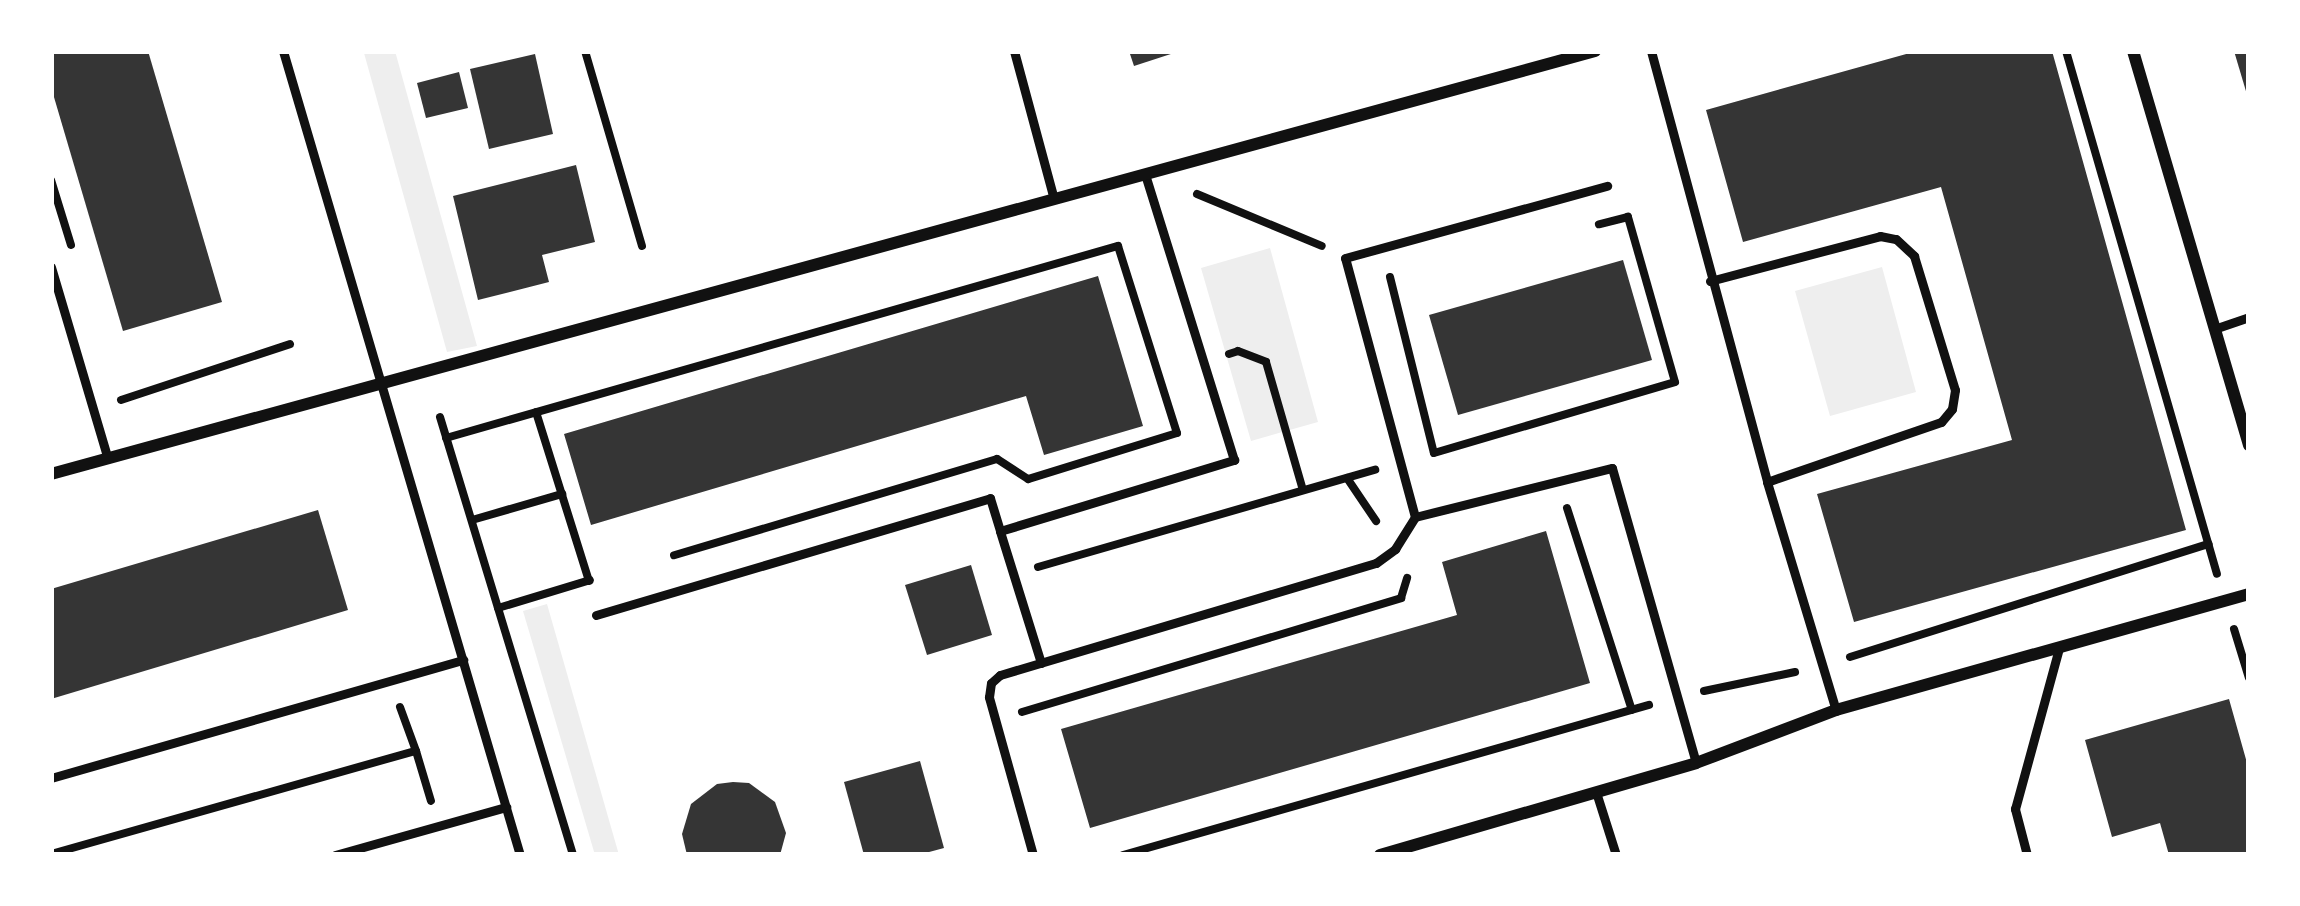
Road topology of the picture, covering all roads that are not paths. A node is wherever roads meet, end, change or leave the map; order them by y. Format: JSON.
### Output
{"nodes":[{"id":1,"x":283,"y":51,"type":"edge"},
{"id":2,"x":1014,"y":51,"type":"edge"},
{"id":3,"x":1595,"y":51,"type":"edge"},
{"id":4,"x":1651,"y":51,"type":"edge"},
{"id":5,"x":2133,"y":51,"type":"edge"},
{"id":6,"x":1145,"y":174,"type":"junction"},
{"id":7,"x":1607,"y":186,"type":"dead end"},
{"id":8,"x":1054,"y":199,"type":"junction"},
{"id":9,"x":51,"y":267,"type":"edge"},
{"id":10,"x":1711,"y":280,"type":"junction"},
{"id":11,"x":2249,"y":317,"type":"edge"},
{"id":12,"x":2217,"y":328,"type":"junction"},
{"id":13,"x":382,"y":383,"type":"junction"},
{"id":14,"x":2249,"y":445,"type":"edge"},
{"id":15,"x":108,"y":459,"type":"junction"},
{"id":16,"x":51,"y":474,"type":"edge"},
{"id":17,"x":1767,"y":482,"type":"junction"},
{"id":18,"x":1415,"y":517,"type":"junction"},
{"id":19,"x":1000,"y":531,"type":"junction"},
{"id":20,"x":2249,"y":594,"type":"edge"},
{"id":21,"x":596,"y":615,"type":"dead end"},
{"id":22,"x":2059,"y":648,"type":"junction"},
{"id":23,"x":463,"y":660,"type":"junction"},
{"id":24,"x":1041,"y":664,"type":"junction"},
{"id":25,"x":1836,"y":710,"type":"junction"},
{"id":26,"x":1696,"y":763,"type":"junction"},
{"id":27,"x":51,"y":778,"type":"edge"},
{"id":28,"x":1596,"y":792,"type":"junction"},
{"id":29,"x":506,"y":808,"type":"junction"},
{"id":30,"x":334,"y":855,"type":"edge"},
{"id":31,"x":520,"y":855,"type":"edge"},
{"id":32,"x":1033,"y":855,"type":"edge"},
{"id":33,"x":1380,"y":855,"type":"edge"},
{"id":34,"x":1616,"y":855,"type":"edge"},
{"id":35,"x":2027,"y":855,"type":"edge"}],
"edges":[{"from":1,"to":13,"type":"lane"},
{"from":2,"to":8,"type":"lane"},
{"from":3,"to":6,"type":"street"},
{"from":4,"to":10,"type":"lane"},
{"from":5,"to":12,"type":"street"},
{"from":6,"to":8,"type":"street"},
{"from":6,"to":19,"type":"lane"},
{"from":7,"to":18,"type":"lane"},
{"from":8,"to":13,"type":"street"},
{"from":9,"to":15,"type":"lane"},
{"from":10,"to":17,"type":"lane"},
{"from":10,"to":17,"type":"lane"},
{"from":11,"to":12,"type":"lane"},
{"from":12,"to":14,"type":"street"},
{"from":13,"to":15,"type":"street"},
{"from":13,"to":23,"type":"lane"},
{"from":15,"to":16,"type":"street"},
{"from":17,"to":25,"type":"lane"},
{"from":18,"to":24,"type":"lane"},
{"from":18,"to":26,"type":"lane"},
{"from":19,"to":21,"type":"lane"},
{"from":19,"to":24,"type":"lane"},
{"from":20,"to":22,"type":"street"},
{"from":22,"to":25,"type":"street"},
{"from":22,"to":35,"type":"lane"},
{"from":23,"to":27,"type":"lane"},
{"from":23,"to":29,"type":"lane"},
{"from":24,"to":32,"type":"lane"},
{"from":25,"to":26,"type":"street"},
{"from":26,"to":28,"type":"street"},
{"from":28,"to":33,"type":"street"},
{"from":28,"to":34,"type":"lane"},
{"from":29,"to":30,"type":"lane"},
{"from":29,"to":31,"type":"lane"}]}
